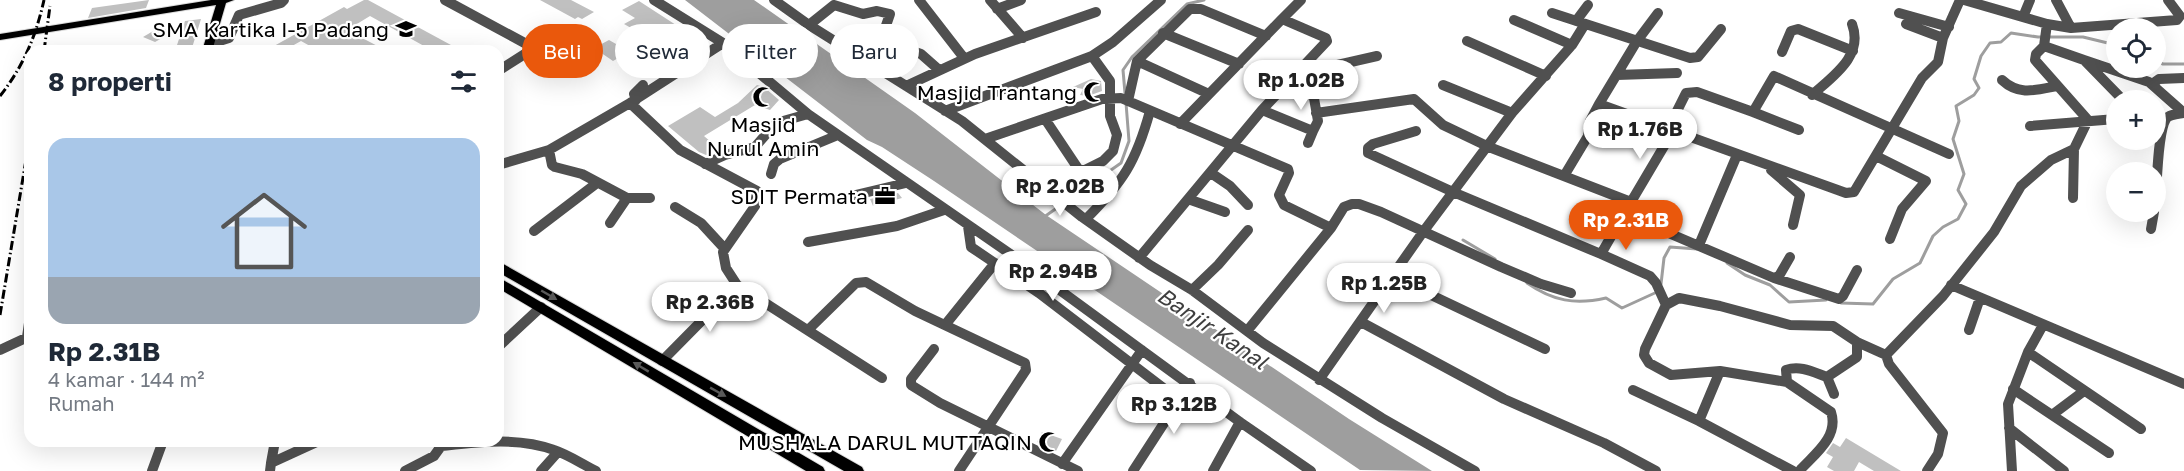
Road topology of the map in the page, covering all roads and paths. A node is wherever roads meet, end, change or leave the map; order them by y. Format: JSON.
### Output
{"nodes":[{"id":1,"x":284,"y":0,"type":"edge"},
{"id":2,"x":445,"y":0,"type":"edge"},
{"id":3,"x":654,"y":0,"type":"edge"},
{"id":4,"x":774,"y":0,"type":"edge"},
{"id":5,"x":919,"y":0,"type":"edge"},
{"id":6,"x":990,"y":0,"type":"edge"},
{"id":7,"x":1020,"y":0,"type":"edge"},
{"id":8,"x":1161,"y":0,"type":"edge"},
{"id":9,"x":1301,"y":0,"type":"edge"},
{"id":10,"x":1962,"y":0,"type":"edge"},
{"id":11,"x":2030,"y":0,"type":"edge"},
{"id":12,"x":2056,"y":0,"type":"edge"},
{"id":13,"x":2168,"y":0,"type":"edge"},
{"id":14,"x":225,"y":1,"type":"edge"},
{"id":15,"x":1588,"y":5,"type":"dead end"},
{"id":16,"x":997,"y":9,"type":"junction"},
{"id":17,"x":1096,"y":12,"type":"dead end"},
{"id":18,"x":1552,"y":13,"type":"dead end"},
{"id":19,"x":1899,"y":13,"type":"dead end"},
{"id":20,"x":1658,"y":14,"type":"dead end"},
{"id":21,"x":2023,"y":17,"type":"junction"},
{"id":22,"x":1282,"y":19,"type":"junction"},
{"id":23,"x":1514,"y":20,"type":"dead end"},
{"id":24,"x":2175,"y":21,"type":"junction"},
{"id":25,"x":1580,"y":23,"type":"junction"},
{"id":26,"x":808,"y":24,"type":"edge"},
{"id":27,"x":810,"y":24,"type":"edge"},
{"id":28,"x":1852,"y":24,"type":"dead end"},
{"id":29,"x":1906,"y":24,"type":"dead end"},
{"id":30,"x":2047,"y":24,"type":"junction"},
{"id":31,"x":1949,"y":27,"type":"junction"},
{"id":32,"x":2184,"y":27,"type":"edge"},
{"id":33,"x":2071,"y":28,"type":"junction"},
{"id":34,"x":1721,"y":29,"type":"dead end"},
{"id":35,"x":818,"y":31,"type":"edge"},
{"id":36,"x":1164,"y":33,"type":"junction"},
{"id":37,"x":1266,"y":36,"type":"junction"},
{"id":38,"x":0,"y":37,"type":"edge"},
{"id":39,"x":1023,"y":38,"type":"junction"},
{"id":40,"x":1943,"y":38,"type":"junction"},
{"id":41,"x":2045,"y":40,"type":"junction"},
{"id":42,"x":1467,"y":41,"type":"dead end"},
{"id":43,"x":1637,"y":41,"type":"junction"},
{"id":44,"x":722,"y":42,"type":"edge"},
{"id":45,"x":722,"y":44,"type":"edge"},
{"id":46,"x":209,"y":45,"type":"edge"},
{"id":47,"x":217,"y":45,"type":"edge"},
{"id":48,"x":1572,"y":45,"type":"junction"},
{"id":49,"x":1853,"y":51,"type":"junction"},
{"id":50,"x":1782,"y":52,"type":"dead end"},
{"id":51,"x":1092,"y":56,"type":"junction"},
{"id":52,"x":1377,"y":56,"type":"dead end"},
{"id":53,"x":964,"y":58,"type":"junction"},
{"id":54,"x":2084,"y":60,"type":"junction"},
{"id":55,"x":1137,"y":61,"type":"junction"},
{"id":56,"x":1239,"y":64,"type":"junction"},
{"id":57,"x":504,"y":67,"type":"edge"},
{"id":58,"x":938,"y":69,"type":"junction"},
{"id":59,"x":1297,"y":73,"type":"junction"},
{"id":60,"x":1677,"y":73,"type":"dead end"},
{"id":61,"x":1546,"y":75,"type":"junction"},
{"id":62,"x":1617,"y":75,"type":"junction"},
{"id":63,"x":765,"y":78,"type":"edge"},
{"id":64,"x":2184,"y":78,"type":"edge"},
{"id":65,"x":2002,"y":80,"type":"dead end"},
{"id":66,"x":1350,"y":81,"type":"dead end"},
{"id":67,"x":2152,"y":84,"type":"junction"},
{"id":68,"x":643,"y":85,"type":"dead end"},
{"id":69,"x":1443,"y":86,"type":"dead end"},
{"id":70,"x":2057,"y":86,"type":"junction"},
{"id":71,"x":906,"y":87,"type":"junction"},
{"id":72,"x":1312,"y":87,"type":"junction"},
{"id":73,"x":2113,"y":90,"type":"edge"},
{"id":74,"x":1209,"y":94,"type":"junction"},
{"id":75,"x":1812,"y":95,"type":"junction"},
{"id":76,"x":1108,"y":98,"type":"junction"},
{"id":77,"x":1125,"y":100,"type":"junction"},
{"id":78,"x":633,"y":102,"type":"junction"},
{"id":79,"x":1599,"y":104,"type":"junction"},
{"id":80,"x":1262,"y":110,"type":"junction"},
{"id":81,"x":945,"y":111,"type":"junction"},
{"id":82,"x":1150,"y":111,"type":"junction"},
{"id":83,"x":1754,"y":112,"type":"junction"},
{"id":84,"x":1512,"y":113,"type":"junction"},
{"id":85,"x":808,"y":114,"type":"junction"},
{"id":86,"x":1316,"y":114,"type":"junction"},
{"id":87,"x":1045,"y":119,"type":"junction"},
{"id":88,"x":2106,"y":119,"type":"edge"},
{"id":89,"x":2088,"y":120,"type":"junction"},
{"id":90,"x":1180,"y":124,"type":"junction"},
{"id":91,"x":2030,"y":126,"type":"dead end"},
{"id":92,"x":1799,"y":130,"type":"dead end"},
{"id":93,"x":1891,"y":130,"type":"junction"},
{"id":94,"x":1313,"y":131,"type":"junction"},
{"id":95,"x":1416,"y":131,"type":"dead end"},
{"id":96,"x":1673,"y":131,"type":"junction"},
{"id":97,"x":838,"y":135,"type":"junction"},
{"id":98,"x":985,"y":139,"type":"junction"},
{"id":99,"x":1308,"y":143,"type":"dead end"},
{"id":100,"x":1232,"y":145,"type":"junction"},
{"id":101,"x":1489,"y":147,"type":"junction"},
{"id":102,"x":2074,"y":149,"type":"junction"},
{"id":103,"x":549,"y":150,"type":"junction"},
{"id":104,"x":1737,"y":154,"type":"junction"},
{"id":105,"x":1949,"y":154,"type":"dead end"},
{"id":106,"x":1876,"y":156,"type":"junction"},
{"id":107,"x":2158,"y":162,"type":"edge"},
{"id":108,"x":504,"y":163,"type":"edge"},
{"id":109,"x":705,"y":164,"type":"junction"},
{"id":110,"x":1767,"y":165,"type":"junction"},
{"id":111,"x":1211,"y":173,"type":"junction"},
{"id":112,"x":771,"y":174,"type":"dead end"},
{"id":113,"x":1564,"y":176,"type":"junction"},
{"id":114,"x":597,"y":183,"type":"junction"},
{"id":115,"x":906,"y":183,"type":"junction"},
{"id":116,"x":1454,"y":192,"type":"junction"},
{"id":117,"x":847,"y":197,"type":"dead end"},
{"id":118,"x":627,"y":198,"type":"junction"},
{"id":119,"x":650,"y":198,"type":"dead end"},
{"id":120,"x":2073,"y":198,"type":"dead end"},
{"id":121,"x":1188,"y":199,"type":"junction"},
{"id":122,"x":1631,"y":202,"type":"junction"},
{"id":123,"x":1248,"y":205,"type":"dead end"},
{"id":124,"x":675,"y":207,"type":"dead end"},
{"id":125,"x":944,"y":210,"type":"junction"},
{"id":126,"x":1225,"y":212,"type":"dead end"},
{"id":127,"x":1624,"y":214,"type":"junction"},
{"id":128,"x":1084,"y":218,"type":"junction"},
{"id":129,"x":2152,"y":222,"type":"edge"},
{"id":130,"x":609,"y":223,"type":"dead end"},
{"id":131,"x":1792,"y":225,"type":"dead end"},
{"id":132,"x":968,"y":226,"type":"junction"},
{"id":133,"x":1331,"y":228,"type":"junction"},
{"id":134,"x":2151,"y":229,"type":"dead end"},
{"id":135,"x":1248,"y":230,"type":"dead end"},
{"id":136,"x":534,"y":231,"type":"dead end"},
{"id":137,"x":1423,"y":231,"type":"junction"},
{"id":138,"x":1890,"y":239,"type":"dead end"},
{"id":139,"x":808,"y":242,"type":"dead end"},
{"id":140,"x":1699,"y":245,"type":"junction"},
{"id":141,"x":724,"y":248,"type":"junction"},
{"id":142,"x":1600,"y":254,"type":"junction"},
{"id":143,"x":1790,"y":257,"type":"dead end"},
{"id":144,"x":1139,"y":258,"type":"junction"},
{"id":145,"x":995,"y":263,"type":"junction"},
{"id":146,"x":504,"y":269,"type":"edge"},
{"id":147,"x":1857,"y":270,"type":"dead end"},
{"id":148,"x":1391,"y":276,"type":"junction"},
{"id":149,"x":1774,"y":278,"type":"junction"},
{"id":150,"x":504,"y":285,"type":"edge"},
{"id":151,"x":738,"y":285,"type":"junction"},
{"id":152,"x":1951,"y":285,"type":"junction"},
{"id":153,"x":1192,"y":290,"type":"junction"},
{"id":154,"x":1571,"y":293,"type":"dead end"},
{"id":155,"x":1980,"y":297,"type":"junction"},
{"id":156,"x":1665,"y":302,"type":"junction"},
{"id":157,"x":541,"y":307,"type":"junction"},
{"id":158,"x":1361,"y":322,"type":"junction"},
{"id":159,"x":2043,"y":324,"type":"junction"},
{"id":160,"x":945,"y":325,"type":"junction"},
{"id":161,"x":809,"y":329,"type":"junction"},
{"id":162,"x":1969,"y":330,"type":"dead end"},
{"id":163,"x":1247,"y":331,"type":"junction"},
{"id":164,"x":24,"y":338,"type":"edge"},
{"id":165,"x":504,"y":341,"type":"edge"},
{"id":166,"x":632,"y":342,"type":"junction"},
{"id":167,"x":1857,"y":342,"type":"junction"},
{"id":168,"x":934,"y":349,"type":"dead end"},
{"id":169,"x":1545,"y":349,"type":"dead end"},
{"id":170,"x":0,"y":350,"type":"edge"},
{"id":171,"x":1142,"y":350,"type":"junction"},
{"id":172,"x":2028,"y":352,"type":"junction"},
{"id":173,"x":618,"y":353,"type":"junction"},
{"id":174,"x":1886,"y":355,"type":"junction"},
{"id":175,"x":662,"y":361,"type":"junction"},
{"id":176,"x":1132,"y":364,"type":"junction"},
{"id":177,"x":1720,"y":371,"type":"junction"},
{"id":178,"x":1827,"y":377,"type":"junction"},
{"id":179,"x":882,"y":378,"type":"dead end"},
{"id":180,"x":1319,"y":380,"type":"junction"},
{"id":181,"x":1787,"y":382,"type":"junction"},
{"id":182,"x":1190,"y":383,"type":"junction"},
{"id":183,"x":2184,"y":384,"type":"edge"},
{"id":184,"x":2013,"y":389,"type":"junction"},
{"id":185,"x":1633,"y":390,"type":"dead end"},
{"id":186,"x":2084,"y":391,"type":"junction"},
{"id":187,"x":1834,"y":394,"type":"dead end"},
{"id":188,"x":1179,"y":400,"type":"junction"},
{"id":189,"x":2052,"y":415,"type":"junction"},
{"id":190,"x":1699,"y":421,"type":"junction"},
{"id":191,"x":1240,"y":422,"type":"junction"},
{"id":192,"x":989,"y":428,"type":"junction"},
{"id":193,"x":2009,"y":428,"type":"junction"},
{"id":194,"x":2141,"y":429,"type":"dead end"},
{"id":195,"x":808,"y":442,"type":"junction"},
{"id":196,"x":504,"y":443,"type":"edge"},
{"id":197,"x":161,"y":447,"type":"edge"},
{"id":198,"x":274,"y":447,"type":"edge"},
{"id":199,"x":308,"y":447,"type":"edge"},
{"id":200,"x":441,"y":447,"type":"edge"},
{"id":201,"x":558,"y":452,"type":"junction"},
{"id":202,"x":2109,"y":453,"type":"dead end"},
{"id":203,"x":795,"y":457,"type":"junction"},
{"id":204,"x":1062,"y":464,"type":"junction"},
{"id":205,"x":271,"y":467,"type":"edge"},
{"id":206,"x":419,"y":467,"type":"edge"},
{"id":207,"x":153,"y":471,"type":"edge"},
{"id":208,"x":405,"y":471,"type":"edge"},
{"id":209,"x":541,"y":471,"type":"edge"},
{"id":210,"x":596,"y":471,"type":"edge"},
{"id":211,"x":818,"y":471,"type":"edge"},
{"id":212,"x":857,"y":471,"type":"edge"},
{"id":213,"x":959,"y":471,"type":"edge"},
{"id":214,"x":1078,"y":471,"type":"edge"},
{"id":215,"x":1133,"y":471,"type":"edge"},
{"id":216,"x":1213,"y":471,"type":"edge"},
{"id":217,"x":1311,"y":471,"type":"edge"},
{"id":218,"x":1475,"y":471,"type":"edge"},
{"id":219,"x":1656,"y":471,"type":"edge"},
{"id":220,"x":1799,"y":471,"type":"edge"},
{"id":221,"x":1927,"y":471,"type":"edge"},
{"id":222,"x":2012,"y":471,"type":"edge"},
{"id":223,"x":2064,"y":471,"type":"edge"}],
"edges":[{"from":1,"to":47,"type":"street"},
{"from":2,"to":57,"type":"street"},
{"from":3,"to":44,"type":"street"},
{"from":4,"to":26,"type":"street"},
{"from":5,"to":53,"type":"street"},
{"from":6,"to":16,"type":"street"},
{"from":7,"to":16,"type":"street"},
{"from":8,"to":51,"type":"street"},
{"from":9,"to":22,"type":"street"},
{"from":10,"to":21,"type":"street"},
{"from":10,"to":31,"type":"street"},
{"from":11,"to":21,"type":"street"},
{"from":12,"to":33,"type":"street"},
{"from":13,"to":24,"type":"street"},
{"from":14,"to":38,"type":"main road"},
{"from":14,"to":46,"type":"main road"},
{"from":15,"to":25,"type":"street"},
{"from":16,"to":39,"type":"street"},
{"from":17,"to":39,"type":"street"},
{"from":18,"to":25,"type":"street"},
{"from":19,"to":31,"type":"street"},
{"from":20,"to":43,"type":"street"},
{"from":21,"to":30,"type":"street"},
{"from":22,"to":37,"type":"street"},
{"from":22,"to":59,"type":"street"},
{"from":23,"to":48,"type":"street"},
{"from":24,"to":32,"type":"street"},
{"from":24,"to":33,"type":"street"},
{"from":25,"to":43,"type":"street"},
{"from":25,"to":48,"type":"street"},
{"from":27,"to":58,"type":"street"},
{"from":28,"to":49,"type":"street"},
{"from":29,"to":40,"type":"street"},
{"from":30,"to":33,"type":"street"},
{"from":30,"to":41,"type":"street"},
{"from":31,"to":40,"type":"street"},
{"from":34,"to":43,"type":"street"},
{"from":35,"to":71,"type":"street"},
{"from":36,"to":37,"type":"street"},
{"from":36,"to":55,"type":"street"},
{"from":36,"to":56,"type":"street"},
{"from":37,"to":56,"type":"street"},
{"from":39,"to":53,"type":"street"},
{"from":40,"to":93,"type":"street"},
{"from":41,"to":54,"type":"street"},
{"from":41,"to":70,"type":"street"},
{"from":42,"to":61,"type":"street"},
{"from":43,"to":62,"type":"street"},
{"from":45,"to":78,"type":"street"},
{"from":48,"to":61,"type":"street"},
{"from":49,"to":50,"type":"street"},
{"from":49,"to":75,"type":"street"},
{"from":51,"to":76,"type":"street"},
{"from":51,"to":81,"type":"street"},
{"from":52,"to":59,"type":"street"},
{"from":53,"to":58,"type":"street"},
{"from":54,"to":67,"type":"street"},
{"from":54,"to":73,"type":"street"},
{"from":55,"to":74,"type":"street"},
{"from":55,"to":77,"type":"street"},
{"from":56,"to":74,"type":"street"},
{"from":58,"to":71,"type":"street"},
{"from":59,"to":72,"type":"street"},
{"from":59,"to":80,"type":"street"},
{"from":60,"to":62,"type":"street"},
{"from":61,"to":84,"type":"street"},
{"from":62,"to":79,"type":"street"},
{"from":63,"to":85,"type":"street"},
{"from":64,"to":67,"type":"street"},
{"from":65,"to":70,"type":"street"},
{"from":66,"to":72,"type":"street"},
{"from":67,"to":107,"type":"street"},
{"from":68,"to":78,"type":"street"},
{"from":69,"to":84,"type":"street"},
{"from":70,"to":89,"type":"street"},
{"from":71,"to":81,"type":"street"},
{"from":72,"to":86,"type":"street"},
{"from":74,"to":90,"type":"street"},
{"from":75,"to":83,"type":"street"},
{"from":75,"to":93,"type":"street"},
{"from":76,"to":77,"type":"street"},
{"from":76,"to":87,"type":"street"},
{"from":76,"to":87,"type":"street"},
{"from":77,"to":82,"type":"street"},
{"from":78,"to":103,"type":"street"},
{"from":78,"to":109,"type":"street"},
{"from":79,"to":96,"type":"street"},
{"from":79,"to":113,"type":"street"},
{"from":80,"to":94,"type":"street"},
{"from":80,"to":100,"type":"street"},
{"from":81,"to":98,"type":"street"},
{"from":82,"to":90,"type":"street"},
{"from":82,"to":128,"type":"street"},
{"from":83,"to":92,"type":"street"},
{"from":83,"to":96,"type":"street"},
{"from":84,"to":101,"type":"street"},
{"from":85,"to":97,"type":"street"},
{"from":85,"to":109,"type":"street"},
{"from":86,"to":94,"type":"street"},
{"from":86,"to":101,"type":"street"},
{"from":87,"to":98,"type":"street"},
{"from":88,"to":89,"type":"street"},
{"from":89,"to":91,"type":"street"},
{"from":89,"to":102,"type":"street"},
{"from":90,"to":100,"type":"street"},
{"from":93,"to":105,"type":"street"},
{"from":93,"to":106,"type":"street"},
{"from":94,"to":99,"type":"street"},
{"from":95,"to":116,"type":"street"},
{"from":96,"to":104,"type":"street"},
{"from":96,"to":122,"type":"street"},
{"from":97,"to":112,"type":"street"},
{"from":97,"to":115,"type":"street"},
{"from":98,"to":128,"type":"street"},
{"from":100,"to":111,"type":"street"},
{"from":100,"to":133,"type":"street"},
{"from":101,"to":113,"type":"street"},
{"from":101,"to":116,"type":"street"},
{"from":102,"to":120,"type":"street"},
{"from":102,"to":152,"type":"street"},
{"from":103,"to":108,"type":"street"},
{"from":103,"to":114,"type":"street"},
{"from":104,"to":110,"type":"street"},
{"from":104,"to":140,"type":"street"},
{"from":106,"to":110,"type":"street"},
{"from":106,"to":138,"type":"street"},
{"from":109,"to":141,"type":"street"},
{"from":110,"to":131,"type":"street"},
{"from":111,"to":121,"type":"street"},
{"from":111,"to":123,"type":"street"},
{"from":113,"to":122,"type":"street"},
{"from":114,"to":118,"type":"street"},
{"from":114,"to":136,"type":"street"},
{"from":115,"to":117,"type":"street"},
{"from":115,"to":125,"type":"street"},
{"from":116,"to":137,"type":"street"},
{"from":116,"to":142,"type":"street"},
{"from":118,"to":119,"type":"street"},
{"from":118,"to":130,"type":"street"},
{"from":121,"to":126,"type":"street"},
{"from":121,"to":144,"type":"street"},
{"from":122,"to":127,"type":"street"},
{"from":124,"to":141,"type":"street"},
{"from":125,"to":132,"type":"street"},
{"from":125,"to":139,"type":"street"},
{"from":127,"to":140,"type":"street"},
{"from":127,"to":142,"type":"street"},
{"from":128,"to":144,"type":"street"},
{"from":129,"to":134,"type":"street"},
{"from":132,"to":145,"type":"street"},
{"from":132,"to":171,"type":"street"},
{"from":133,"to":137,"type":"street"},
{"from":133,"to":163,"type":"street"},
{"from":135,"to":153,"type":"street"},
{"from":137,"to":148,"type":"street"},
{"from":137,"to":154,"type":"street"},
{"from":140,"to":149,"type":"street"},
{"from":141,"to":151,"type":"street"},
{"from":142,"to":156,"type":"street"},
{"from":143,"to":149,"type":"street"},
{"from":144,"to":153,"type":"street"},
{"from":145,"to":160,"type":"street"},
{"from":145,"to":176,"type":"street"},
{"from":146,"to":166,"type":"main road","one_way":true},
{"from":147,"to":149,"type":"street"},
{"from":148,"to":158,"type":"street"},
{"from":148,"to":169,"type":"street"},
{"from":150,"to":157,"type":"main road"},
{"from":151,"to":161,"type":"street"},
{"from":151,"to":175,"type":"street"},
{"from":152,"to":155,"type":"street"},
{"from":152,"to":174,"type":"street"},
{"from":153,"to":163,"type":"street"},
{"from":155,"to":159,"type":"street"},
{"from":155,"to":162,"type":"street"},
{"from":156,"to":167,"type":"street"},
{"from":156,"to":177,"type":"street"},
{"from":157,"to":165,"type":"street"},
{"from":157,"to":173,"type":"main road"},
{"from":158,"to":180,"type":"street"},
{"from":158,"to":219,"type":"street"},
{"from":159,"to":172,"type":"street"},
{"from":159,"to":183,"type":"street"},
{"from":160,"to":161,"type":"street"},
{"from":160,"to":192,"type":"street"},
{"from":161,"to":179,"type":"street"},
{"from":163,"to":180,"type":"street"},
{"from":164,"to":170,"type":"street"},
{"from":166,"to":173,"type":"main road"},
{"from":166,"to":175,"type":"main road"},
{"from":167,"to":174,"type":"street"},
{"from":167,"to":178,"type":"street"},
{"from":168,"to":192,"type":"street"},
{"from":171,"to":176,"type":"street"},
{"from":171,"to":182,"type":"street"},
{"from":172,"to":184,"type":"street"},
{"from":172,"to":186,"type":"street"},
{"from":203,"to":173,"type":"main road","one_way":true},
{"from":174,"to":221,"type":"street"},
{"from":175,"to":195,"type":"main road","one_way":true},
{"from":176,"to":188,"type":"street"},
{"from":176,"to":204,"type":"street"},
{"from":177,"to":181,"type":"street"},
{"from":177,"to":190,"type":"street"},
{"from":178,"to":181,"type":"street"},
{"from":178,"to":187,"type":"street"},
{"from":180,"to":218,"type":"street"},
{"from":181,"to":220,"type":"street"},
{"from":182,"to":188,"type":"street"},
{"from":182,"to":191,"type":"street"},
{"from":184,"to":189,"type":"street"},
{"from":184,"to":193,"type":"street"},
{"from":185,"to":190,"type":"street"},
{"from":186,"to":189,"type":"street"},
{"from":186,"to":194,"type":"street"},
{"from":188,"to":215,"type":"street"},
{"from":189,"to":202,"type":"street"},
{"from":190,"to":220,"type":"street"},
{"from":191,"to":216,"type":"street"},
{"from":191,"to":217,"type":"street"},
{"from":192,"to":204,"type":"street"},
{"from":192,"to":213,"type":"street"},
{"from":193,"to":222,"type":"street"},
{"from":193,"to":223,"type":"street"},
{"from":195,"to":203,"type":"main road"},
{"from":195,"to":212,"type":"main road"},
{"from":196,"to":201,"type":"street"},
{"from":197,"to":207,"type":"street"},
{"from":198,"to":205,"type":"street"},
{"from":199,"to":205,"type":"street"},
{"from":200,"to":206,"type":"street"},
{"from":201,"to":209,"type":"street"},
{"from":201,"to":210,"type":"street"},
{"from":203,"to":211,"type":"main road"},
{"from":204,"to":214,"type":"street"},
{"from":206,"to":208,"type":"street"}]}
